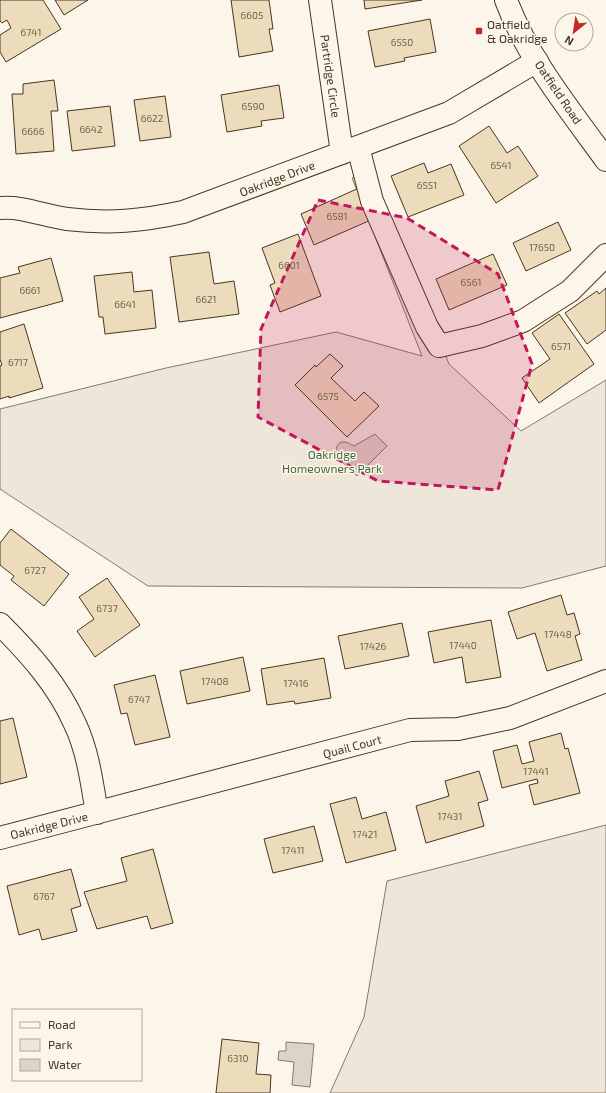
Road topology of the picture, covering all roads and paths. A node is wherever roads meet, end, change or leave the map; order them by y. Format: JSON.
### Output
{"nodes":[{"id":1,"x":320,"y":0,"type":"edge"},
{"id":2,"x":506,"y":0,"type":"edge"},
{"id":3,"x":537,"y":61,"type":"junction"},
{"id":4,"x":350,"y":150,"type":"junction"},
{"id":5,"x":606,"y":160,"type":"edge"},
{"id":6,"x":0,"y":208,"type":"edge"},
{"id":7,"x":606,"y":255,"type":"edge"},
{"id":8,"x":0,"y":624,"type":"edge"},
{"id":9,"x":606,"y":681,"type":"edge"},
{"id":10,"x":97,"y":813,"type":"junction"},
{"id":11,"x":0,"y":838,"type":"edge"}],
"edges":[{"from":1,"to":4,"type":"street","name":"Partridge Circle"},
{"from":2,"to":3,"type":"street","name":"Oatfield Road"},
{"from":3,"to":4,"type":"street","name":"Oakridge Drive"},
{"from":3,"to":5,"type":"street","name":"Oatfield Road"},
{"from":4,"to":6,"type":"street","name":"Oakridge Drive"},
{"from":4,"to":7,"type":"street","name":"Partridge Circle"},
{"from":8,"to":10,"type":"street","name":"Oakridge Drive"},
{"from":9,"to":10,"type":"street","name":"Quail Court"},
{"from":10,"to":11,"type":"street","name":"Oakridge Drive"}]}
